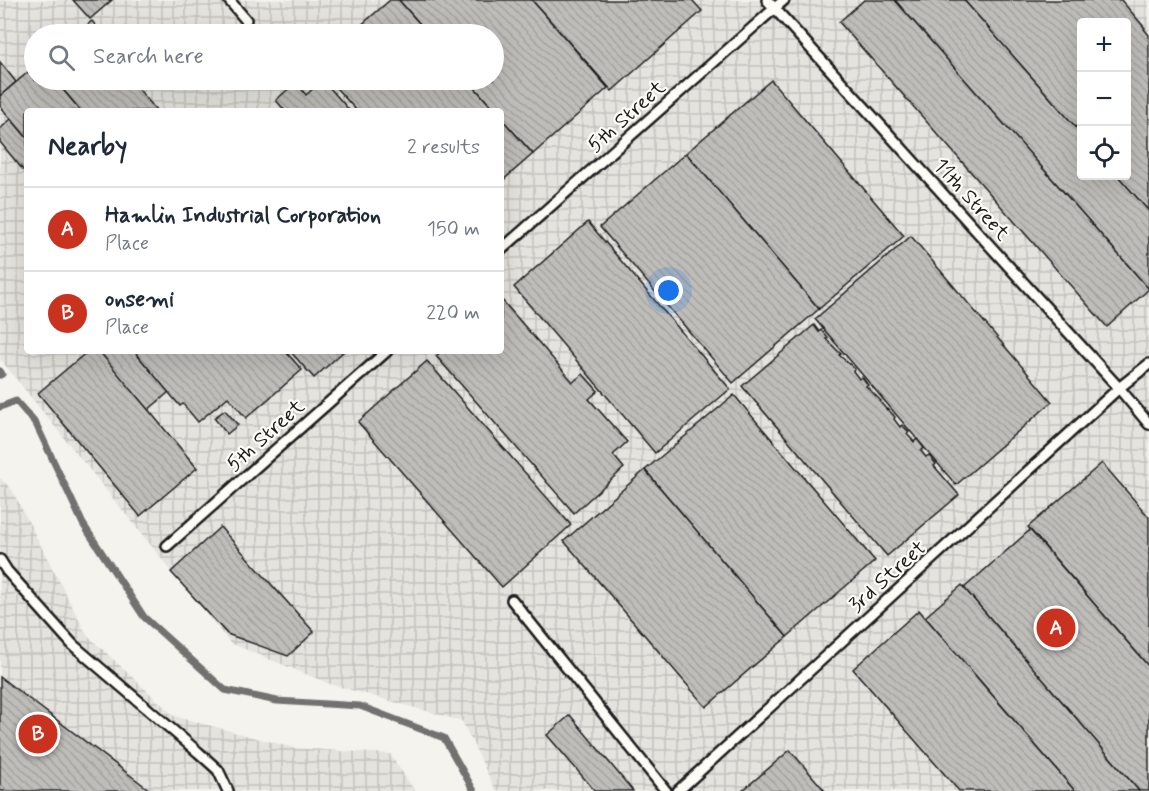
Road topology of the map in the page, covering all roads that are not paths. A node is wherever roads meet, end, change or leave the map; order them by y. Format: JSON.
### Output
{"nodes":[{"id":1,"x":229,"y":0,"type":"edge"},
{"id":2,"x":767,"y":0,"type":"edge"},
{"id":3,"x":784,"y":0,"type":"edge"},
{"id":4,"x":774,"y":8,"type":"junction"},
{"id":5,"x":246,"y":20,"type":"dead end"},
{"id":6,"x":504,"y":247,"type":"edge"},
{"id":7,"x":384,"y":354,"type":"edge"},
{"id":8,"x":1149,"y":364,"type":"edge"},
{"id":9,"x":1119,"y":388,"type":"junction"},
{"id":10,"x":1149,"y":424,"type":"edge"},
{"id":11,"x":167,"y":546,"type":"dead end"},
{"id":12,"x":0,"y":560,"type":"edge"},
{"id":13,"x":512,"y":600,"type":"dead end"},
{"id":14,"x":229,"y":790,"type":"edge"},
{"id":15,"x":666,"y":791,"type":"edge"},
{"id":16,"x":678,"y":791,"type":"edge"}],
"edges":[{"from":1,"to":5,"type":"lane"},
{"from":2,"to":4,"type":"lane","name":"11th Street"},
{"from":3,"to":4,"type":"lane","name":"5th Street"},
{"from":4,"to":6,"type":"lane","name":"5th Street"},
{"from":4,"to":9,"type":"lane","name":"11th Street"},
{"from":7,"to":11,"type":"lane","name":"5th Street"},
{"from":8,"to":9,"type":"lane","name":"3rd Street"},
{"from":9,"to":10,"type":"lane","name":"11th Street"},
{"from":9,"to":16,"type":"lane","name":"3rd Street"},
{"from":12,"to":14,"type":"lane"},
{"from":13,"to":15,"type":"lane"}]}
